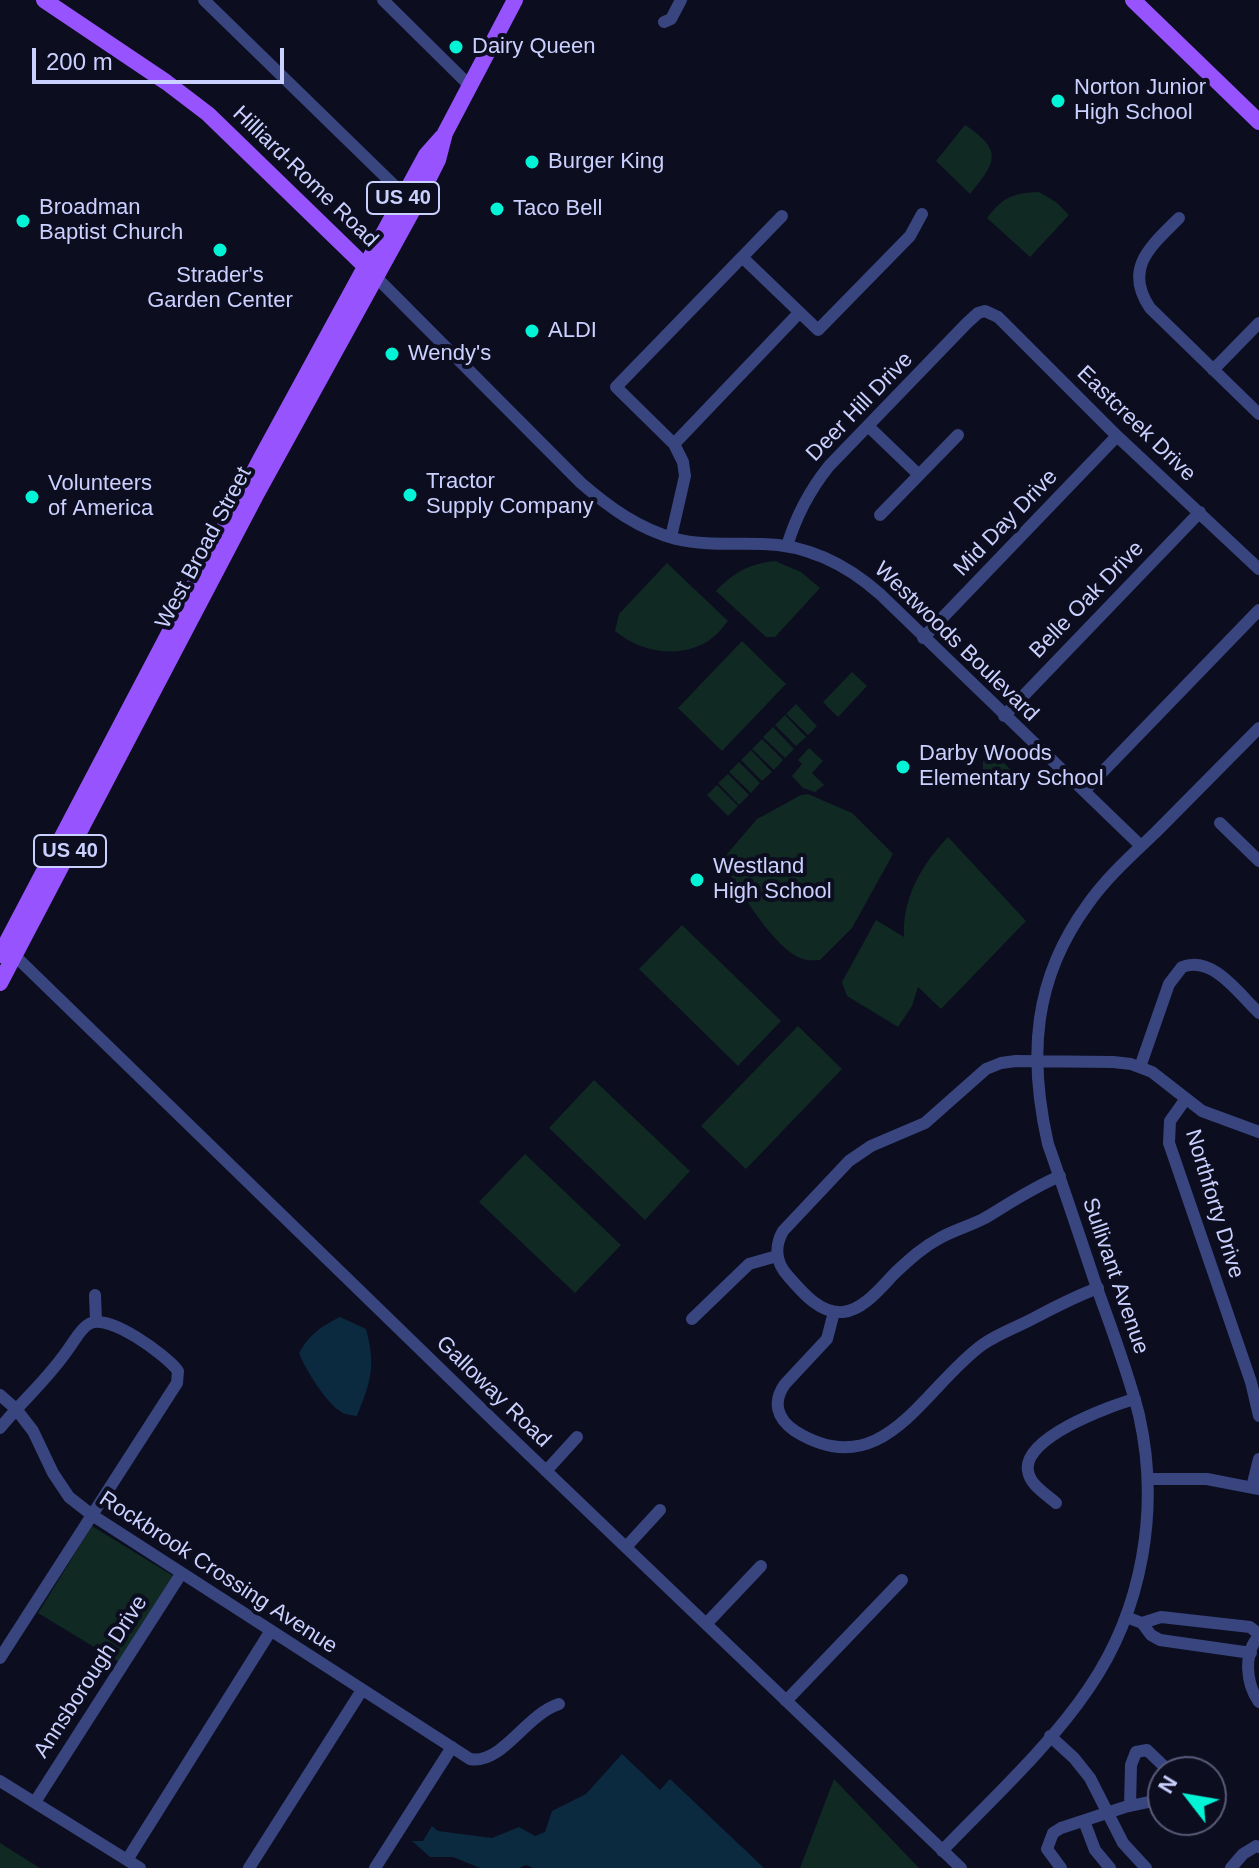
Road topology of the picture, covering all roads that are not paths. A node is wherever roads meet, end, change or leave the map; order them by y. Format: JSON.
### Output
{"nodes":[{"id":1,"x":44,"y":0,"type":"edge"},
{"id":2,"x":204,"y":0,"type":"edge"},
{"id":3,"x":383,"y":0,"type":"edge"},
{"id":4,"x":515,"y":0,"type":"edge"},
{"id":5,"x":681,"y":0,"type":"edge"},
{"id":6,"x":1133,"y":0,"type":"edge"},
{"id":7,"x":664,"y":22,"type":"dead end"},
{"id":8,"x":470,"y":86,"type":"junction"},
{"id":9,"x":1259,"y":122,"type":"edge"},
{"id":10,"x":445,"y":133,"type":"junction"},
{"id":11,"x":404,"y":195,"type":"junction"},
{"id":12,"x":922,"y":214,"type":"dead end"},
{"id":13,"x":782,"y":216,"type":"dead end"},
{"id":14,"x":1179,"y":218,"type":"dead end"},
{"id":15,"x":742,"y":257,"type":"junction"},
{"id":16,"x":371,"y":272,"type":"junction"},
{"id":17,"x":985,"y":311,"type":"joint"},
{"id":18,"x":799,"y":313,"type":"junction"},
{"id":19,"x":1259,"y":323,"type":"edge"},
{"id":20,"x":1213,"y":370,"type":"junction"},
{"id":21,"x":1259,"y":414,"type":"edge"},
{"id":22,"x":868,"y":426,"type":"junction"},
{"id":23,"x":958,"y":435,"type":"dead end"},
{"id":24,"x":1117,"y":436,"type":"junction"},
{"id":25,"x":674,"y":444,"type":"junction"},
{"id":26,"x":919,"y":475,"type":"junction"},
{"id":27,"x":1200,"y":512,"type":"junction"},
{"id":28,"x":880,"y":515,"type":"dead end"},
{"id":29,"x":671,"y":537,"type":"junction"},
{"id":30,"x":787,"y":546,"type":"junction"},
{"id":31,"x":1259,"y":569,"type":"edge"},
{"id":32,"x":1259,"y":610,"type":"edge"},
{"id":33,"x":923,"y":638,"type":"junction"},
{"id":34,"x":1004,"y":716,"type":"junction"},
{"id":35,"x":1259,"y":728,"type":"edge"},
{"id":36,"x":1084,"y":791,"type":"junction"},
{"id":37,"x":1220,"y":823,"type":"dead end"},
{"id":38,"x":1141,"y":846,"type":"junction"},
{"id":39,"x":1259,"y":861,"type":"edge"},
{"id":40,"x":5,"y":950,"type":"edge"},
{"id":41,"x":0,"y":983,"type":"edge"},
{"id":42,"x":1259,"y":1013,"type":"edge"},
{"id":43,"x":1036,"y":1061,"type":"junction"},
{"id":44,"x":1140,"y":1067,"type":"junction"},
{"id":45,"x":1185,"y":1100,"type":"junction"},
{"id":46,"x":1259,"y":1132,"type":"edge"},
{"id":47,"x":1060,"y":1176,"type":"junction"},
{"id":48,"x":777,"y":1256,"type":"junction"},
{"id":49,"x":1098,"y":1288,"type":"junction"},
{"id":50,"x":95,"y":1295,"type":"dead end"},
{"id":51,"x":834,"y":1312,"type":"junction"},
{"id":52,"x":692,"y":1319,"type":"dead end"},
{"id":53,"x":96,"y":1321,"type":"junction"},
{"id":54,"x":0,"y":1395,"type":"edge"},
{"id":55,"x":1135,"y":1399,"type":"junction"},
{"id":56,"x":16,"y":1409,"type":"junction"},
{"id":57,"x":1259,"y":1416,"type":"edge"},
{"id":58,"x":0,"y":1428,"type":"edge"},
{"id":59,"x":577,"y":1437,"type":"dead end"},
{"id":60,"x":1259,"y":1459,"type":"edge"},
{"id":61,"x":546,"y":1471,"type":"junction"},
{"id":62,"x":1148,"y":1479,"type":"junction"},
{"id":63,"x":1256,"y":1488,"type":"edge"},
{"id":64,"x":1056,"y":1503,"type":"dead end"},
{"id":65,"x":660,"y":1510,"type":"dead end"},
{"id":66,"x":92,"y":1515,"type":"junction"},
{"id":67,"x":626,"y":1547,"type":"junction"},
{"id":68,"x":761,"y":1566,"type":"dead end"},
{"id":69,"x":181,"y":1574,"type":"junction"},
{"id":70,"x":902,"y":1580,"type":"dead end"},
{"id":71,"x":1126,"y":1617,"type":"junction"},
{"id":72,"x":1142,"y":1623,"type":"junction"},
{"id":73,"x":706,"y":1624,"type":"junction"},
{"id":74,"x":270,"y":1632,"type":"junction"},
{"id":75,"x":1259,"y":1635,"type":"edge"},
{"id":76,"x":1251,"y":1653,"type":"junction"},
{"id":77,"x":0,"y":1658,"type":"edge"},
{"id":78,"x":362,"y":1690,"type":"junction"},
{"id":79,"x":786,"y":1701,"type":"junction"},
{"id":80,"x":1259,"y":1702,"type":"edge"},
{"id":81,"x":559,"y":1704,"type":"dead end"},
{"id":82,"x":1050,"y":1736,"type":"junction"},
{"id":83,"x":452,"y":1747,"type":"junction"},
{"id":84,"x":1153,"y":1756,"type":"edge"},
{"id":85,"x":0,"y":1781,"type":"edge"},
{"id":86,"x":35,"y":1802,"type":"junction"},
{"id":87,"x":1147,"y":1802,"type":"edge"},
{"id":88,"x":1130,"y":1806,"type":"junction"},
{"id":89,"x":1107,"y":1814,"type":"junction"},
{"id":90,"x":1084,"y":1821,"type":"junction"},
{"id":91,"x":1259,"y":1847,"type":"edge"},
{"id":92,"x":942,"y":1851,"type":"junction"},
{"id":93,"x":127,"y":1860,"type":"junction"},
{"id":94,"x":1234,"y":1867,"type":"edge"},
{"id":95,"x":140,"y":1868,"type":"edge"},
{"id":96,"x":249,"y":1868,"type":"edge"},
{"id":97,"x":375,"y":1868,"type":"edge"},
{"id":98,"x":961,"y":1868,"type":"edge"},
{"id":99,"x":1061,"y":1868,"type":"edge"},
{"id":100,"x":1110,"y":1868,"type":"edge"},
{"id":101,"x":1146,"y":1868,"type":"edge"}],
"edges":[{"from":1,"to":16,"type":"main road","name":"Hilliard-Rome Road"},
{"from":2,"to":11,"type":"street"},
{"from":3,"to":8,"type":"street"},
{"from":4,"to":8,"type":"main road","name":"West Broad Street","number":"US 40"},
{"from":5,"to":7,"type":"street"},
{"from":6,"to":9,"type":"main road"},
{"from":8,"to":10,"type":"main road","name":"West Broad Street","number":"US 40"},
{"from":10,"to":11,"type":"main road","name":"West Broad Street","number":"US 40"},
{"from":10,"to":16,"type":"main road","name":"West Broad Street","number":"US 40"},
{"from":11,"to":16,"type":"main road","name":"West Broad Street","number":"US 40"},
{"from":12,"to":18,"type":"street"},
{"from":13,"to":15,"type":"street"},
{"from":14,"to":20,"type":"street"},
{"from":15,"to":18,"type":"street"},
{"from":15,"to":25,"type":"street"},
{"from":16,"to":29,"type":"street","name":"Westwoods Boulevard"},
{"from":16,"to":40,"type":"main road","name":"West Broad Street","number":"US 40"},
{"from":17,"to":22,"type":"street","name":"Deer Hill Drive"},
{"from":17,"to":24,"type":"street","name":"Eastcreek Drive"},
{"from":18,"to":25,"type":"street"},
{"from":19,"to":20,"type":"street"},
{"from":20,"to":21,"type":"street"},
{"from":22,"to":26,"type":"street"},
{"from":22,"to":30,"type":"street","name":"Deer Hill Drive"},
{"from":23,"to":26,"type":"street"},
{"from":24,"to":27,"type":"street","name":"Eastcreek Drive"},
{"from":24,"to":33,"type":"street","name":"Mid Day Drive"},
{"from":25,"to":29,"type":"street"},
{"from":26,"to":28,"type":"street"},
{"from":27,"to":31,"type":"street","name":"Eastcreek Drive"},
{"from":27,"to":34,"type":"street","name":"Belle Oak Drive"},
{"from":29,"to":30,"type":"street","name":"Westwoods Boulevard"},
{"from":30,"to":33,"type":"street","name":"Westwoods Boulevard"},
{"from":32,"to":36,"type":"street"},
{"from":33,"to":34,"type":"street","name":"Westwoods Boulevard"},
{"from":34,"to":36,"type":"street","name":"Westwoods Boulevard"},
{"from":35,"to":38,"type":"street","name":"Sullivant Avenue"},
{"from":36,"to":38,"type":"street","name":"Westwoods Boulevard"},
{"from":37,"to":39,"type":"street"},
{"from":38,"to":43,"type":"street","name":"Sullivant Avenue"},
{"from":40,"to":41,"type":"main road","name":"West Broad Street","number":"US 40"},
{"from":40,"to":61,"type":"street","name":"Galloway Road"},
{"from":42,"to":44,"type":"street"},
{"from":43,"to":44,"type":"street"},
{"from":43,"to":47,"type":"street","name":"Sullivant Avenue"},
{"from":43,"to":48,"type":"street"},
{"from":44,"to":45,"type":"street"},
{"from":45,"to":46,"type":"street"},
{"from":45,"to":57,"type":"street","name":"Northforty Drive"},
{"from":47,"to":49,"type":"street","name":"Sullivant Avenue"},
{"from":47,"to":51,"type":"street"},
{"from":48,"to":51,"type":"street"},
{"from":48,"to":52,"type":"street"},
{"from":49,"to":51,"type":"street"},
{"from":49,"to":55,"type":"street","name":"Sullivant Avenue"},
{"from":50,"to":53,"type":"street"},
{"from":53,"to":56,"type":"street"},
{"from":53,"to":66,"type":"street"},
{"from":54,"to":56,"type":"street","name":"Rockbrook Crossing Avenue"},
{"from":55,"to":62,"type":"street","name":"Sullivant Avenue"},
{"from":55,"to":64,"type":"street"},
{"from":56,"to":58,"type":"street"},
{"from":56,"to":66,"type":"street","name":"Rockbrook Crossing Avenue"},
{"from":59,"to":61,"type":"street"},
{"from":60,"to":63,"type":"street"},
{"from":61,"to":67,"type":"street","name":"Galloway Road"},
{"from":62,"to":63,"type":"street"},
{"from":62,"to":71,"type":"street","name":"Sullivant Avenue"},
{"from":65,"to":67,"type":"street"},
{"from":66,"to":69,"type":"street","name":"Rockbrook Crossing Avenue"},
{"from":66,"to":77,"type":"street"},
{"from":67,"to":73,"type":"street","name":"Galloway Road"},
{"from":68,"to":73,"type":"street"},
{"from":69,"to":74,"type":"street","name":"Rockbrook Crossing Avenue"},
{"from":69,"to":86,"type":"street","name":"Annsborough Drive"},
{"from":70,"to":79,"type":"street"},
{"from":71,"to":72,"type":"street"},
{"from":71,"to":82,"type":"street","name":"Sullivant Avenue"},
{"from":72,"to":75,"type":"street"},
{"from":72,"to":76,"type":"street"},
{"from":73,"to":79,"type":"street","name":"Galloway Road"},
{"from":74,"to":78,"type":"street","name":"Rockbrook Crossing Avenue"},
{"from":74,"to":93,"type":"street"},
{"from":75,"to":76,"type":"street"},
{"from":76,"to":80,"type":"street"},
{"from":78,"to":83,"type":"street","name":"Rockbrook Crossing Avenue"},
{"from":78,"to":96,"type":"street"},
{"from":79,"to":92,"type":"street","name":"Galloway Road"},
{"from":81,"to":83,"type":"street","name":"Rockbrook Crossing Avenue"},
{"from":82,"to":89,"type":"street"},
{"from":82,"to":92,"type":"street","name":"Sullivant Avenue"},
{"from":83,"to":97,"type":"street"},
{"from":84,"to":88,"type":"street"},
{"from":85,"to":86,"type":"street"},
{"from":86,"to":93,"type":"street"},
{"from":87,"to":88,"type":"street"},
{"from":88,"to":89,"type":"street"},
{"from":89,"to":90,"type":"street"},
{"from":89,"to":101,"type":"street"},
{"from":90,"to":99,"type":"street"},
{"from":90,"to":100,"type":"street"},
{"from":91,"to":94,"type":"street"},
{"from":92,"to":98,"type":"street","name":"Galloway Road"},
{"from":93,"to":95,"type":"street"}]}
